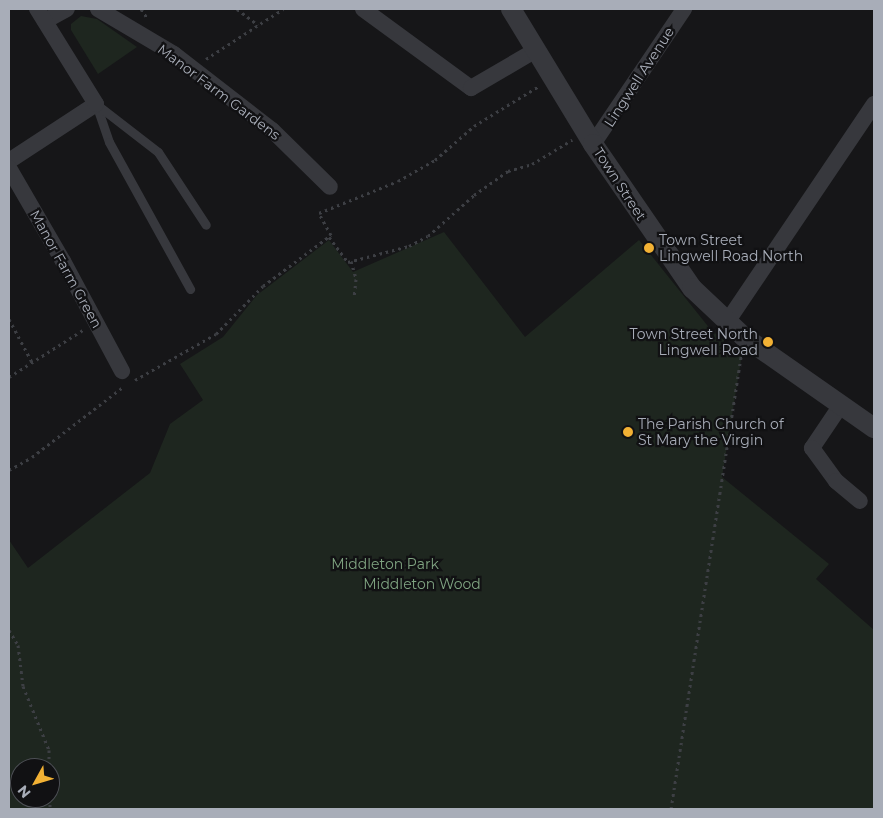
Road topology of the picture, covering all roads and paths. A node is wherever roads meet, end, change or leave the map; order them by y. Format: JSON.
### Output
{"nodes":[{"id":1,"x":67,"y":9,"type":"edge"},
{"id":2,"x":98,"y":9,"type":"edge"},
{"id":3,"x":237,"y":9,"type":"edge"},
{"id":4,"x":283,"y":9,"type":"edge"},
{"id":5,"x":363,"y":9,"type":"edge"},
{"id":6,"x":511,"y":9,"type":"edge"},
{"id":7,"x":684,"y":9,"type":"edge"},
{"id":8,"x":41,"y":15,"type":"edge"},
{"id":9,"x":258,"y":25,"type":"junction"},
{"id":10,"x":536,"y":50,"type":"junction"},
{"id":11,"x":192,"y":68,"type":"junction"},
{"id":12,"x":552,"y":78,"type":"junction"},
{"id":13,"x":96,"y":104,"type":"junction"},
{"id":14,"x":874,"y":104,"type":"edge"},
{"id":15,"x":589,"y":138,"type":"junction"},
{"id":16,"x":9,"y":161,"type":"edge"},
{"id":17,"x":9,"y":168,"type":"edge"},
{"id":18,"x":330,"y":188,"type":"dead end"},
{"id":19,"x":206,"y":225,"type":"dead end"},
{"id":20,"x":329,"y":237,"type":"junction"},
{"id":21,"x":352,"y":261,"type":"junction"},
{"id":22,"x":190,"y":289,"type":"dead end"},
{"id":23,"x":354,"y":297,"type":"dead end"},
{"id":24,"x":9,"y":319,"type":"edge"},
{"id":25,"x":96,"y":322,"type":"junction"},
{"id":26,"x":726,"y":322,"type":"junction"},
{"id":27,"x":744,"y":337,"type":"junction"},
{"id":28,"x":32,"y":362,"type":"junction"},
{"id":29,"x":122,"y":370,"type":"dead end"},
{"id":30,"x":9,"y":378,"type":"edge"},
{"id":31,"x":842,"y":405,"type":"junction"},
{"id":32,"x":874,"y":428,"type":"edge"},
{"id":33,"x":9,"y":470,"type":"edge"},
{"id":34,"x":860,"y":501,"type":"dead end"},
{"id":35,"x":9,"y":630,"type":"edge"},
{"id":36,"x":49,"y":758,"type":"edge"},
{"id":37,"x":671,"y":809,"type":"edge"}],
"edges":[{"from":1,"to":8,"type":"street"},
{"from":2,"to":11,"type":"street","name":"Manor Farm Gardens"},
{"from":3,"to":9,"type":"path"},
{"from":4,"to":9,"type":"path"},
{"from":5,"to":10,"type":"street"},
{"from":6,"to":10,"type":"street","name":"Town Street"},
{"from":7,"to":15,"type":"street","name":"Lingwell Avenue"},
{"from":8,"to":13,"type":"street"},
{"from":9,"to":11,"type":"path"},
{"from":10,"to":12,"type":"street","name":"Town Street"},
{"from":11,"to":18,"type":"street","name":"Manor Farm Gardens"},
{"from":12,"to":15,"type":"street","name":"Town Street"},
{"from":12,"to":20,"type":"path"},
{"from":13,"to":16,"type":"street"},
{"from":13,"to":19,"type":"lane"},
{"from":13,"to":22,"type":"lane"},
{"from":14,"to":26,"type":"street"},
{"from":15,"to":21,"type":"path"},
{"from":15,"to":26,"type":"street","name":"Town Street"},
{"from":17,"to":25,"type":"street","name":"Manor Farm Green"},
{"from":20,"to":21,"type":"path"},
{"from":20,"to":33,"type":"path"},
{"from":21,"to":23,"type":"path"},
{"from":24,"to":28,"type":"path"},
{"from":25,"to":28,"type":"path"},
{"from":25,"to":29,"type":"street","name":"Manor Farm Green"},
{"from":26,"to":27,"type":"street","name":"Town Street"},
{"from":27,"to":31,"type":"street","name":"Town Street"},
{"from":27,"to":37,"type":"path"},
{"from":28,"to":30,"type":"path"},
{"from":31,"to":32,"type":"street","name":"Town Street"},
{"from":31,"to":34,"type":"street"},
{"from":35,"to":36,"type":"path"}]}
